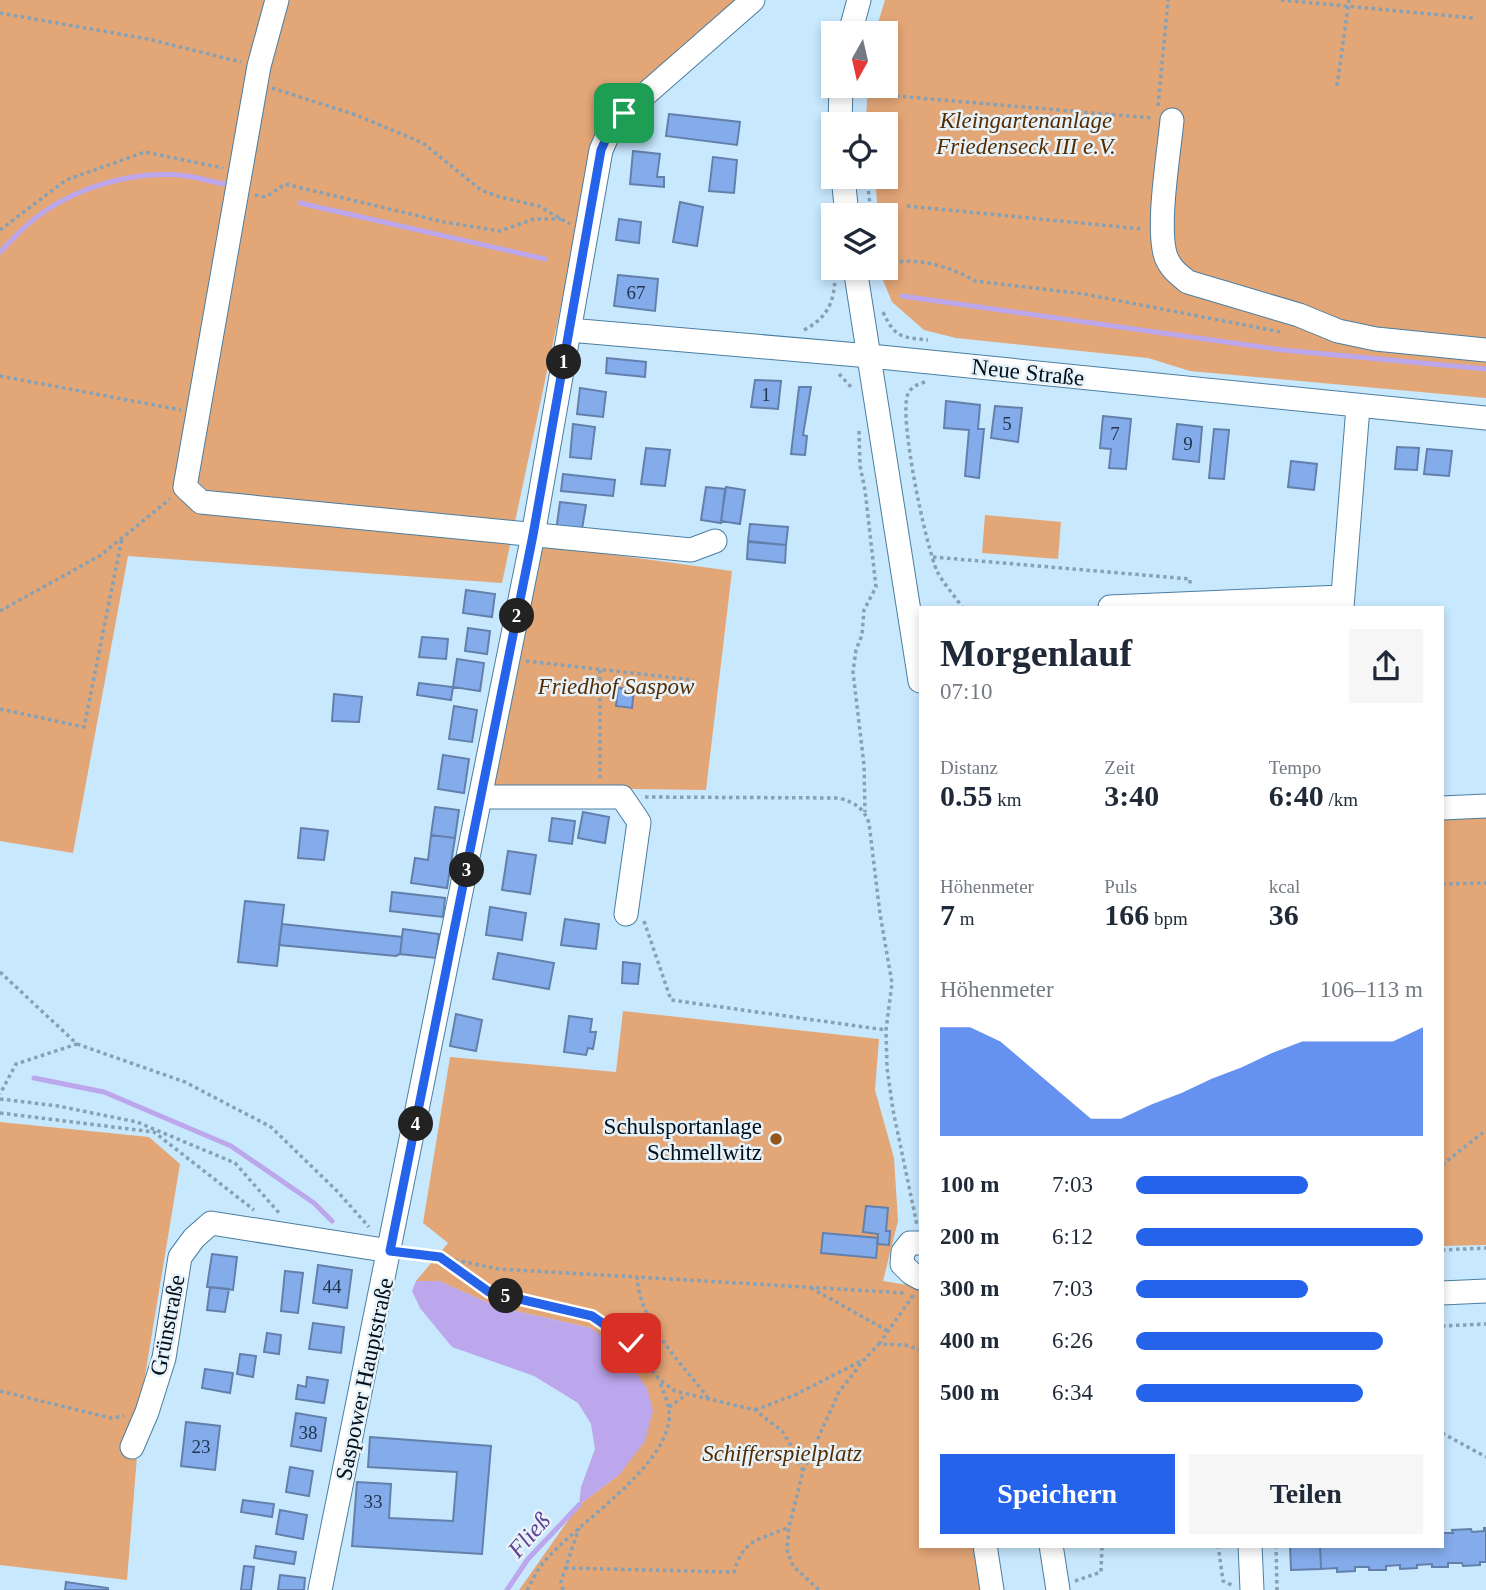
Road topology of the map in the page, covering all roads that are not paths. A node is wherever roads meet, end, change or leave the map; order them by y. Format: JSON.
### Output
{"nodes":[{"id":1,"x":277,"y":0,"type":"edge"},
{"id":2,"x":754,"y":0,"type":"edge"},
{"id":3,"x":859,"y":0,"type":"edge"},
{"id":4,"x":853,"y":21,"type":"edge"},
{"id":5,"x":1172,"y":120,"type":"dead end"},
{"id":6,"x":848,"y":280,"type":"edge"},
{"id":7,"x":569,"y":330,"type":"junction"},
{"id":8,"x":1486,"y":350,"type":"edge"},
{"id":9,"x":870,"y":356,"type":"junction"},
{"id":10,"x":1358,"y":407,"type":"junction"},
{"id":11,"x":1486,"y":418,"type":"edge"},
{"id":12,"x":533,"y":535,"type":"junction"},
{"id":13,"x":715,"y":541,"type":"dead end"},
{"id":14,"x":1342,"y":602,"type":"edge"},
{"id":15,"x":1137,"y":606,"type":"edge"},
{"id":16,"x":919,"y":674,"type":"edge"},
{"id":17,"x":482,"y":797,"type":"junction"},
{"id":18,"x":1486,"y":806,"type":"edge"},
{"id":19,"x":1444,"y":808,"type":"edge"},
{"id":20,"x":634,"y":916,"type":"road end"},
{"id":21,"x":919,"y":1243,"type":"edge"},
{"id":22,"x":390,"y":1251,"type":"junction"},
{"id":23,"x":919,"y":1277,"type":"edge"},
{"id":24,"x":1486,"y":1291,"type":"edge"},
{"id":25,"x":1444,"y":1293,"type":"edge"},
{"id":26,"x":132,"y":1447,"type":"dead end"},
{"id":27,"x":985,"y":1548,"type":"edge"},
{"id":28,"x":1051,"y":1548,"type":"edge"},
{"id":29,"x":1250,"y":1548,"type":"edge"},
{"id":30,"x":1243,"y":1588,"type":"edge"},
{"id":31,"x":1058,"y":1589,"type":"edge"},
{"id":32,"x":320,"y":1590,"type":"edge"},
{"id":33,"x":992,"y":1590,"type":"edge"}],
"edges":[{"from":1,"to":12,"type":"street"},
{"from":2,"to":7,"type":"street","name":"Saspower Hauptstraße"},
{"from":3,"to":4,"type":"street"},
{"from":5,"to":8,"type":"street"},
{"from":6,"to":9,"type":"street"},
{"from":7,"to":9,"type":"street","name":"Neue Straße"},
{"from":7,"to":12,"type":"street","name":"Saspower Hauptstraße"},
{"from":9,"to":10,"type":"street","name":"Neue Straße"},
{"from":9,"to":16,"type":"street"},
{"from":10,"to":11,"type":"street","name":"Neue Straße"},
{"from":10,"to":14,"type":"street"},
{"from":12,"to":13,"type":"street"},
{"from":12,"to":17,"type":"street","name":"Saspower Hauptstraße"},
{"from":14,"to":15,"type":"street"},
{"from":17,"to":20,"type":"street"},
{"from":17,"to":22,"type":"street","name":"Saspower Hauptstraße"},
{"from":18,"to":19,"type":"street"},
{"from":21,"to":23,"type":"street"},
{"from":22,"to":26,"type":"street","name":"Grünstraße"},
{"from":22,"to":32,"type":"street","name":"Saspower Hauptstraße"},
{"from":24,"to":25,"type":"street"},
{"from":27,"to":33,"type":"street"},
{"from":28,"to":31,"type":"street"},
{"from":29,"to":30,"type":"street"}]}
